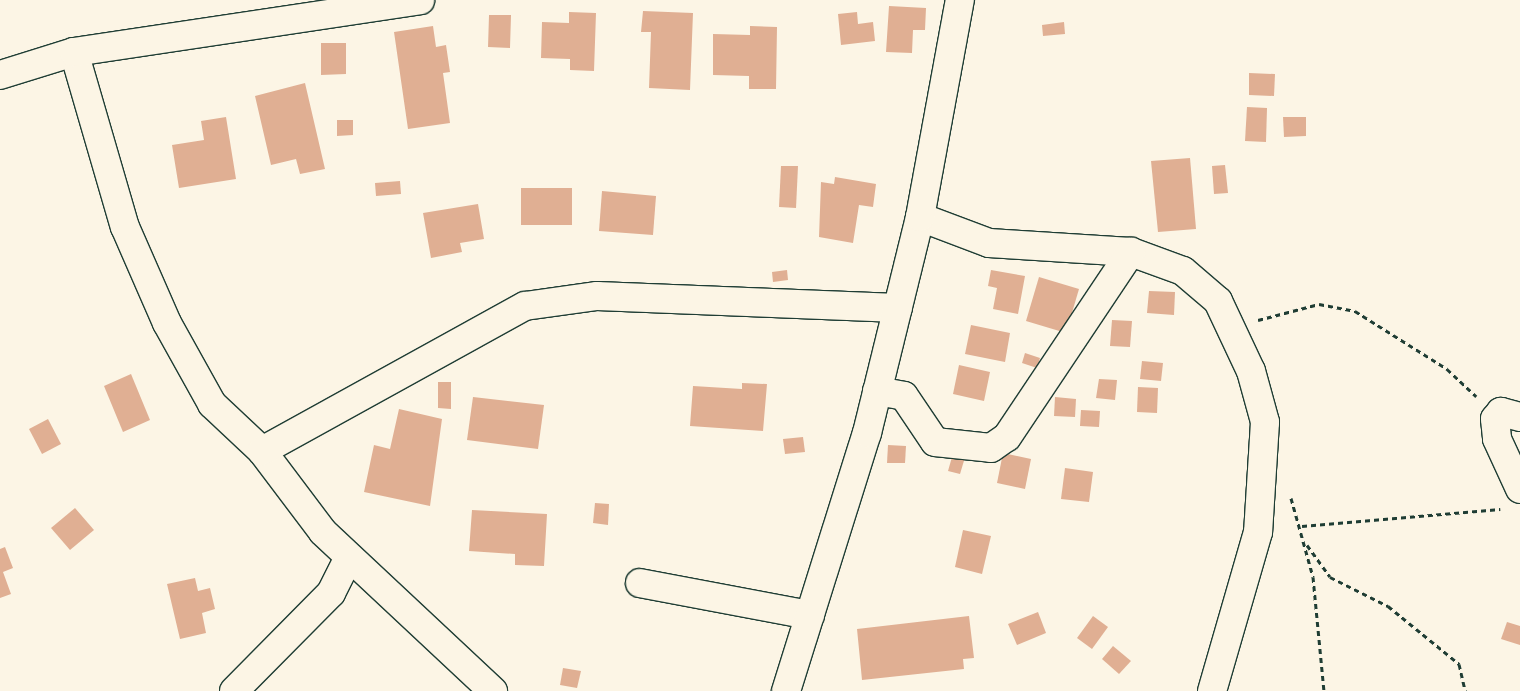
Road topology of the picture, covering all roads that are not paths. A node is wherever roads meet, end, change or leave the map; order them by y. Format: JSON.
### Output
{"nodes":[{"id":1,"x":420,"y":0,"type":"edge"},
{"id":2,"x":960,"y":0,"type":"edge"},
{"id":3,"x":74,"y":52,"type":"junction"},
{"id":4,"x":0,"y":75,"type":"edge"},
{"id":5,"x":920,"y":217,"type":"junction"},
{"id":6,"x":1131,"y":252,"type":"junction"},
{"id":7,"x":898,"y":308,"type":"junction"},
{"id":8,"x":877,"y":391,"type":"junction"},
{"id":9,"x":1510,"y":415,"type":"edge"},
{"id":10,"x":262,"y":451,"type":"junction"},
{"id":11,"x":1516,"y":498,"type":"edge"},
{"id":12,"x":349,"y":557,"type":"junction"},
{"id":13,"x":640,"y":583,"type":"dead end"},
{"id":14,"x":810,"y":615,"type":"junction"},
{"id":15,"x":234,"y":691,"type":"edge"},
{"id":16,"x":493,"y":691,"type":"edge"},
{"id":17,"x":786,"y":691,"type":"edge"},
{"id":18,"x":1212,"y":691,"type":"edge"}],
"edges":[{"from":1,"to":3,"type":"street"},
{"from":2,"to":5,"type":"street"},
{"from":3,"to":4,"type":"street"},
{"from":3,"to":10,"type":"street"},
{"from":5,"to":6,"type":"street"},
{"from":5,"to":7,"type":"street"},
{"from":6,"to":8,"type":"street"},
{"from":6,"to":18,"type":"street"},
{"from":7,"to":8,"type":"street"},
{"from":7,"to":10,"type":"street"},
{"from":8,"to":14,"type":"street"},
{"from":9,"to":11,"type":"street"},
{"from":10,"to":12,"type":"street"},
{"from":12,"to":15,"type":"street"},
{"from":12,"to":16,"type":"street"},
{"from":13,"to":14,"type":"street"},
{"from":14,"to":17,"type":"street"}]}
